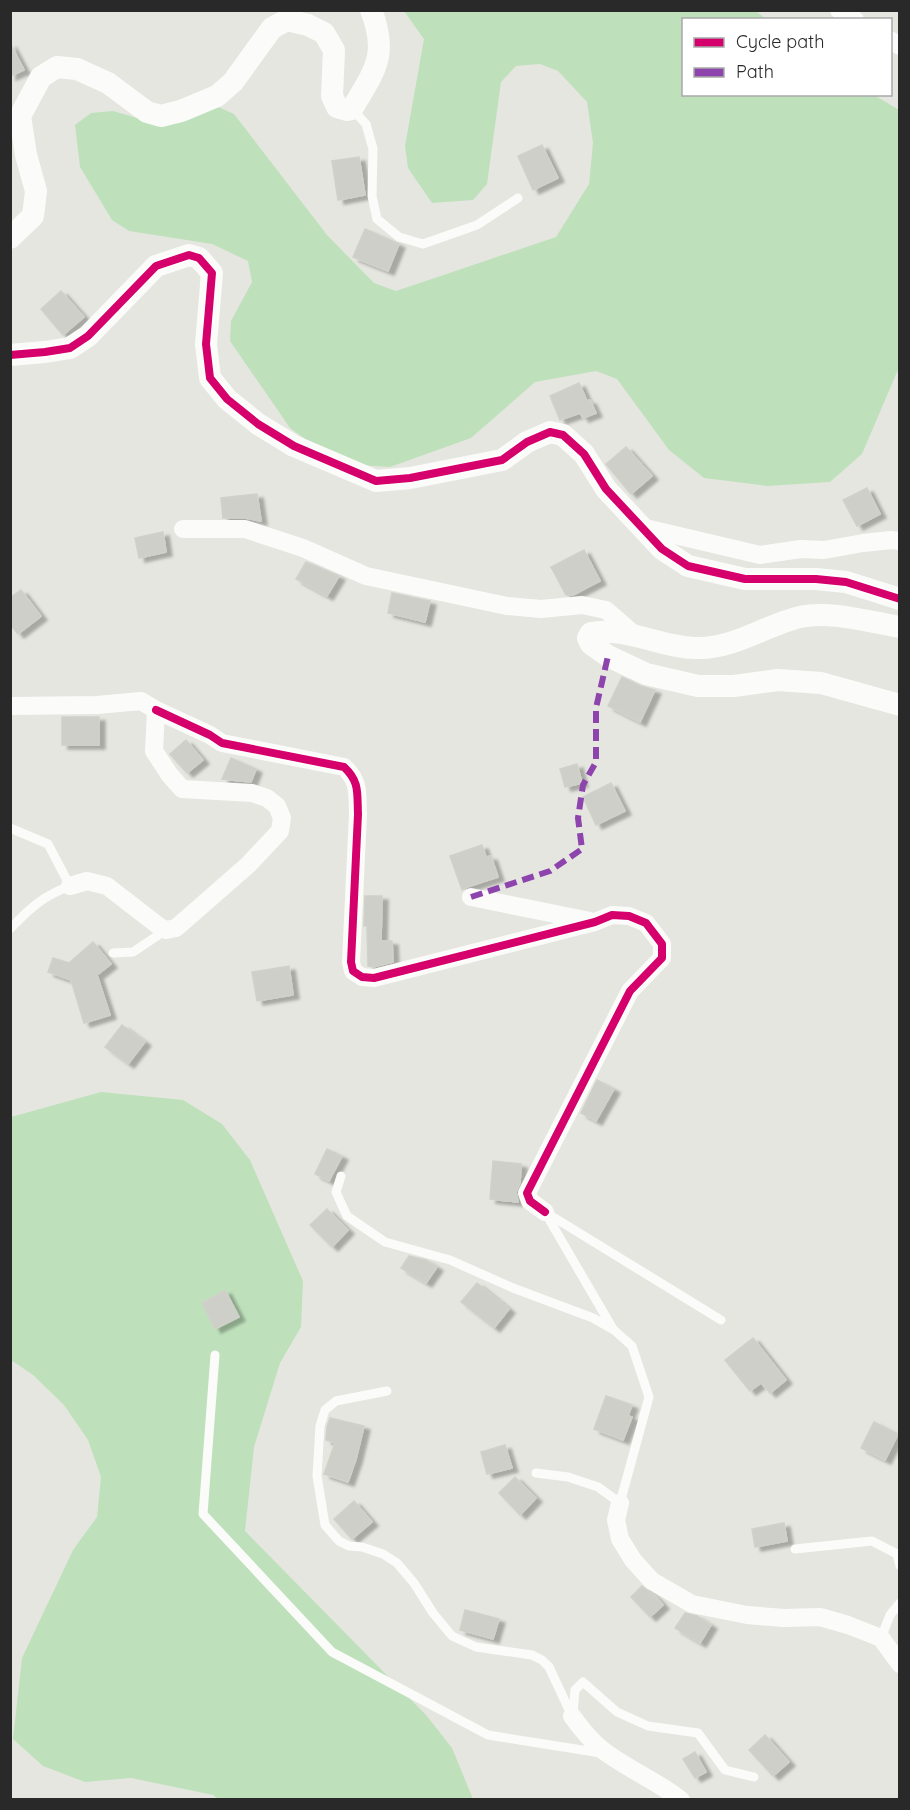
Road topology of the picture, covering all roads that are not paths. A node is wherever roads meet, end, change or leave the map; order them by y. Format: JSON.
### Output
{"nodes":[{"id":1,"x":371,"y":10,"type":"edge"},
{"id":2,"x":839,"y":10,"type":"edge"},
{"id":3,"x":852,"y":18,"type":"edge"},
{"id":4,"x":352,"y":109,"type":"junction"},
{"id":5,"x":518,"y":198,"type":"dead end"},
{"id":6,"x":10,"y":238,"type":"edge"},
{"id":7,"x":10,"y":355,"type":"edge"},
{"id":8,"x":641,"y":527,"type":"junction"},
{"id":9,"x":183,"y":529,"type":"dead end"},
{"id":10,"x":900,"y":541,"type":"edge"},
{"id":11,"x":900,"y":599,"type":"edge"},
{"id":12,"x":900,"y":627,"type":"edge"},
{"id":13,"x":636,"y":636,"type":"junction"},
{"id":14,"x":900,"y":705,"type":"edge"},
{"id":15,"x":10,"y":706,"type":"edge"},
{"id":16,"x":156,"y":710,"type":"junction"},
{"id":17,"x":10,"y":828,"type":"edge"},
{"id":18,"x":70,"y":886,"type":"junction"},
{"id":19,"x":471,"y":897,"type":"dead end"},
{"id":20,"x":595,"y":922,"type":"junction"},
{"id":21,"x":10,"y":929,"type":"edge"},
{"id":22,"x":166,"y":930,"type":"junction"},
{"id":23,"x":113,"y":953,"type":"dead end"},
{"id":24,"x":341,"y":1176,"type":"dead end"},
{"id":25,"x":545,"y":1212,"type":"junction"},
{"id":26,"x":721,"y":1320,"type":"dead end"},
{"id":27,"x":614,"y":1330,"type":"junction"},
{"id":28,"x":215,"y":1355,"type":"dead end"},
{"id":29,"x":387,"y":1391,"type":"dead end"},
{"id":30,"x":536,"y":1473,"type":"dead end"},
{"id":31,"x":620,"y":1503,"type":"junction"},
{"id":32,"x":795,"y":1550,"type":"dead end"},
{"id":33,"x":900,"y":1566,"type":"edge"},
{"id":34,"x":900,"y":1603,"type":"edge"},
{"id":35,"x":881,"y":1638,"type":"junction"},
{"id":36,"x":900,"y":1664,"type":"edge"},
{"id":37,"x":572,"y":1716,"type":"junction"},
{"id":38,"x":607,"y":1753,"type":"junction"},
{"id":39,"x":754,"y":1777,"type":"dead end"},
{"id":40,"x":681,"y":1800,"type":"edge"}],
"edges":[{"from":1,"to":4,"type":"street"},
{"from":2,"to":3,"type":"street"},
{"from":4,"to":5,"type":"lane"},
{"from":4,"to":6,"type":"street"},
{"from":7,"to":8,"type":"street"},
{"from":8,"to":10,"type":"street"},
{"from":8,"to":11,"type":"street"},
{"from":9,"to":13,"type":"street"},
{"from":12,"to":13,"type":"street"},
{"from":13,"to":14,"type":"street"},
{"from":15,"to":16,"type":"street"},
{"from":16,"to":20,"type":"street"},
{"from":16,"to":22,"type":"street"},
{"from":17,"to":18,"type":"lane"},
{"from":18,"to":21,"type":"lane"},
{"from":18,"to":22,"type":"street"},
{"from":19,"to":20,"type":"street"},
{"from":20,"to":25,"type":"street"},
{"from":22,"to":23,"type":"lane"},
{"from":24,"to":27,"type":"lane"},
{"from":25,"to":26,"type":"lane"},
{"from":25,"to":27,"type":"lane"},
{"from":27,"to":31,"type":"lane"},
{"from":28,"to":38,"type":"lane"},
{"from":29,"to":37,"type":"lane"},
{"from":30,"to":31,"type":"lane"},
{"from":31,"to":35,"type":"street"},
{"from":32,"to":33,"type":"lane"},
{"from":34,"to":35,"type":"lane"},
{"from":35,"to":36,"type":"street"},
{"from":37,"to":38,"type":"street"},
{"from":37,"to":39,"type":"lane"},
{"from":38,"to":40,"type":"street"}]}
